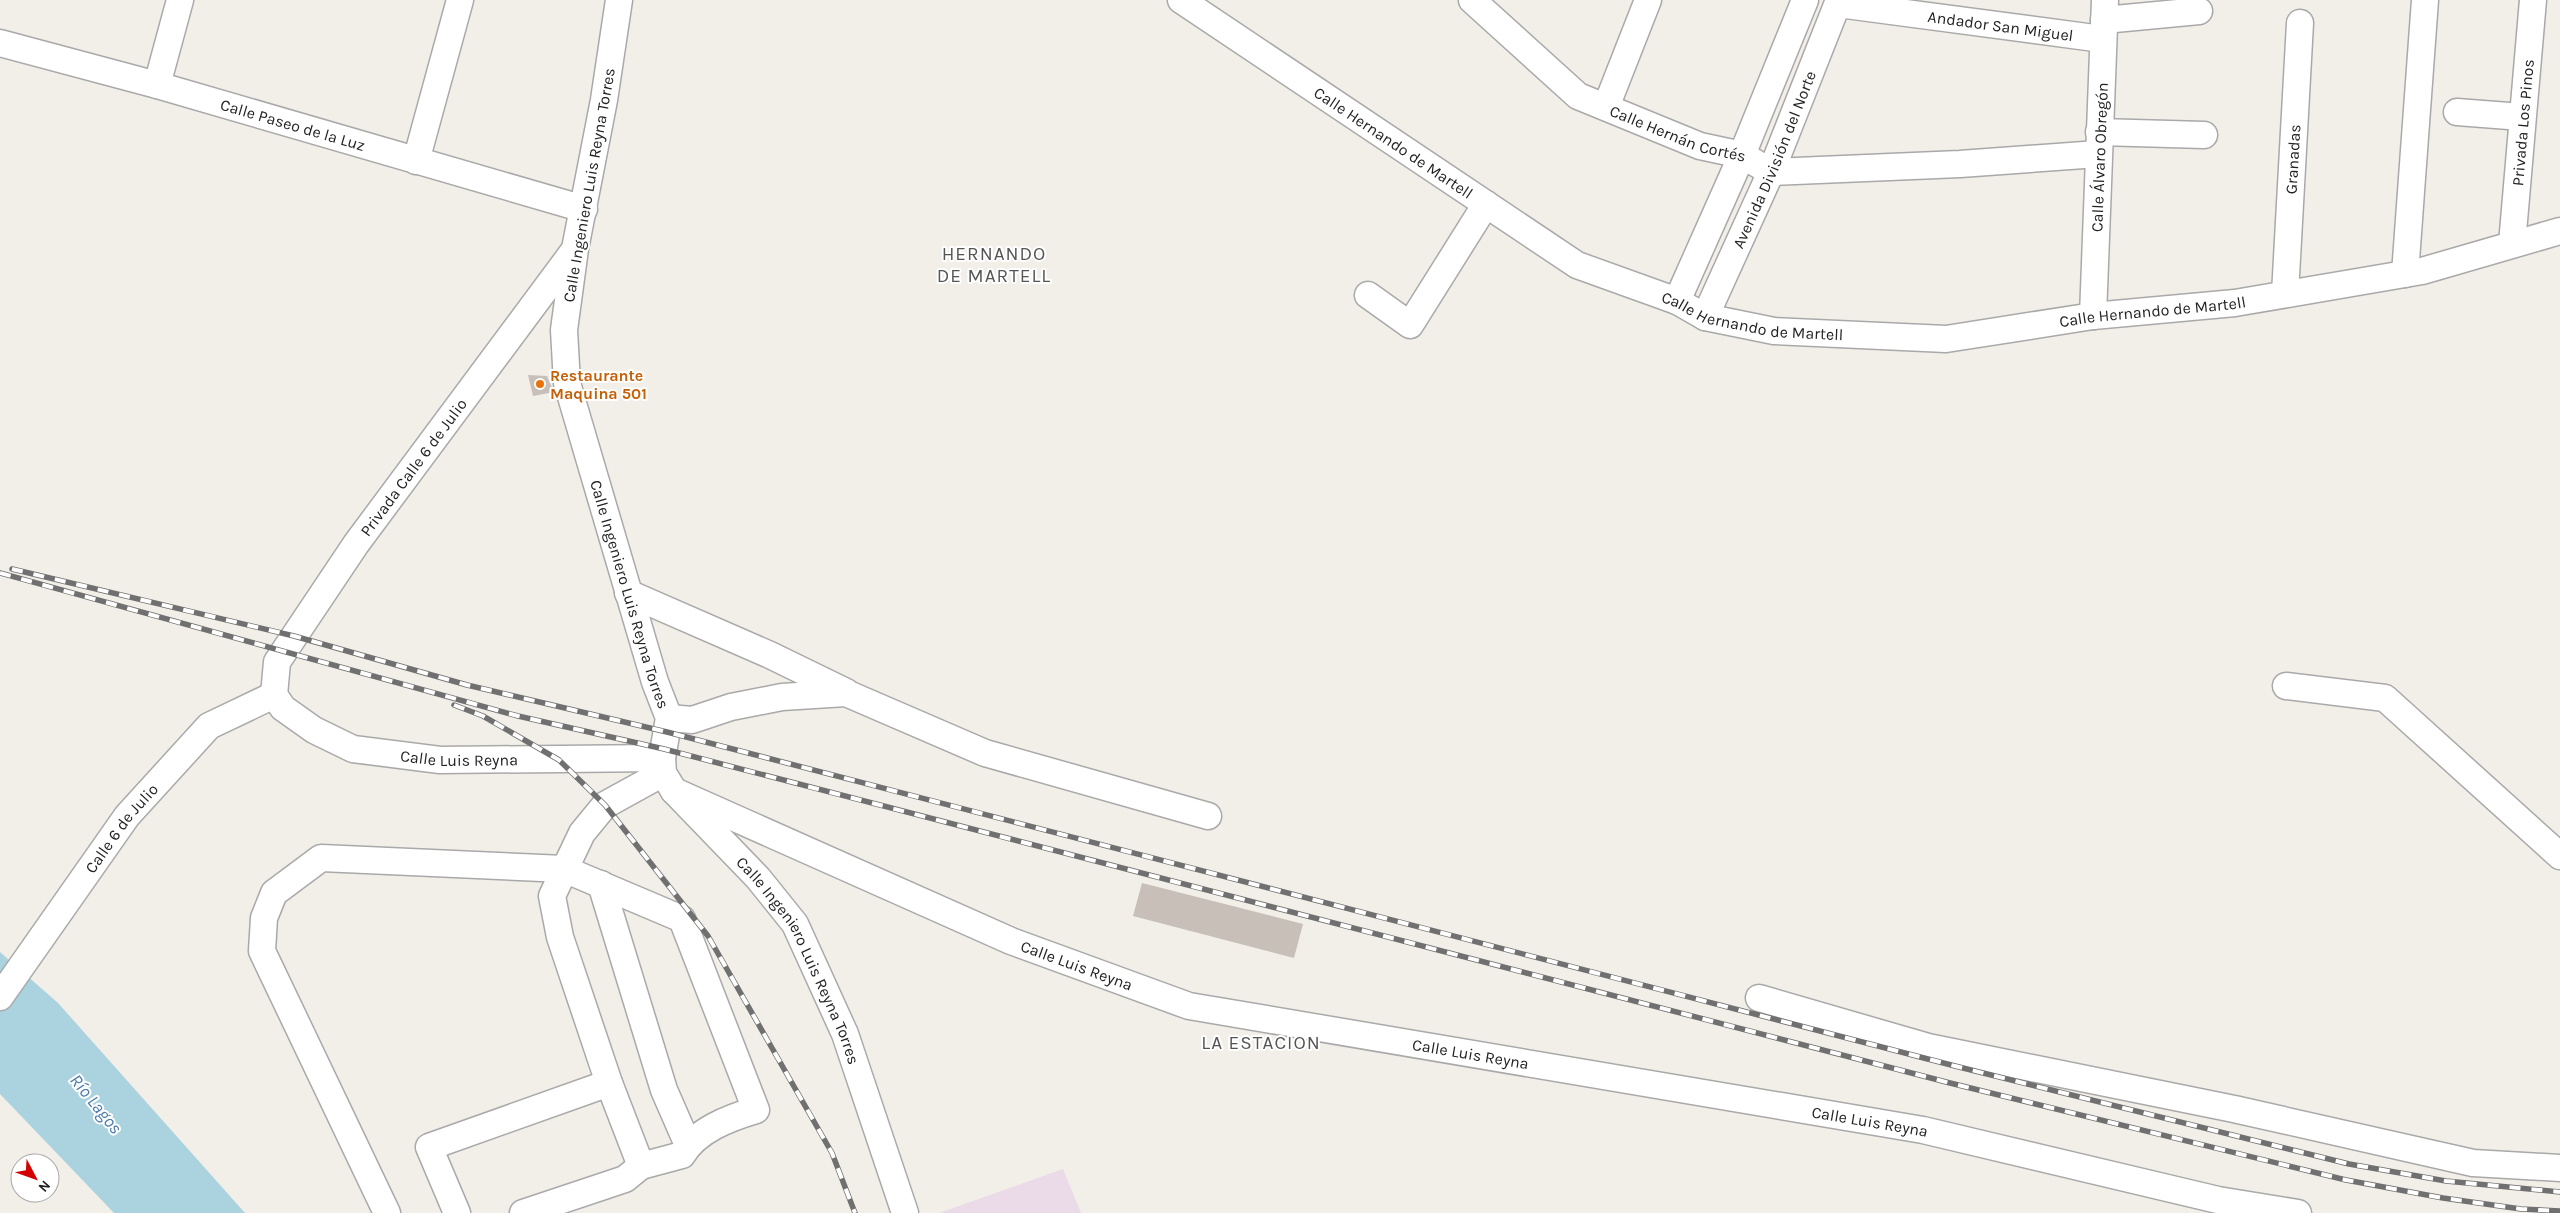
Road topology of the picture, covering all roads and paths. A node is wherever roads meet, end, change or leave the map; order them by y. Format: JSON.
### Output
{"nodes":[{"id":1,"x":180,"y":0,"type":"edge"},
{"id":2,"x":460,"y":0,"type":"edge"},
{"id":3,"x":619,"y":0,"type":"edge"},
{"id":4,"x":1181,"y":0,"type":"edge"},
{"id":5,"x":1472,"y":0,"type":"edge"},
{"id":6,"x":1648,"y":0,"type":"edge"},
{"id":7,"x":1806,"y":0,"type":"edge"},
{"id":8,"x":2425,"y":0,"type":"edge"},
{"id":9,"x":2533,"y":0,"type":"edge"},
{"id":10,"x":1838,"y":2,"type":"edge"},
{"id":11,"x":2199,"y":11,"type":"dead end"},
{"id":12,"x":2104,"y":20,"type":"edge"},
{"id":13,"x":2300,"y":23,"type":"dead end"},
{"id":14,"x":0,"y":43,"type":"edge"},
{"id":15,"x":157,"y":85,"type":"junction"},
{"id":16,"x":1606,"y":107,"type":"junction"},
{"id":17,"x":2457,"y":112,"type":"dead end"},
{"id":18,"x":2522,"y":117,"type":"junction"},
{"id":19,"x":2204,"y":135,"type":"dead end"},
{"id":20,"x":2099,"y":143,"type":"junction"},
{"id":21,"x":1742,"y":155,"type":"junction"},
{"id":22,"x":416,"y":161,"type":"junction"},
{"id":23,"x":1771,"y":172,"type":"junction"},
{"id":24,"x":1486,"y":204,"type":"junction"},
{"id":25,"x":584,"y":209,"type":"junction"},
{"id":26,"x":2560,"y":232,"type":"edge"},
{"id":27,"x":2512,"y":244,"type":"junction"},
{"id":28,"x":576,"y":248,"type":"junction"},
{"id":29,"x":2405,"y":274,"type":"junction"},
{"id":30,"x":2285,"y":294,"type":"junction"},
{"id":31,"x":1368,"y":295,"type":"dead end"},
{"id":32,"x":1677,"y":301,"type":"junction"},
{"id":33,"x":2093,"y":316,"type":"junction"},
{"id":34,"x":1705,"y":317,"type":"junction"},
{"id":35,"x":628,"y":592,"type":"junction"},
{"id":36,"x":2286,"y":686,"type":"dead end"},
{"id":37,"x":846,"y":693,"type":"junction"},
{"id":38,"x":274,"y":695,"type":"junction"},
{"id":39,"x":669,"y":718,"type":"junction"},
{"id":40,"x":667,"y":774,"type":"junction"},
{"id":41,"x":1208,"y":816,"type":"dead end"},
{"id":42,"x":2560,"y":856,"type":"edge"},
{"id":43,"x":564,"y":869,"type":"junction"},
{"id":44,"x":601,"y":884,"type":"junction"},
{"id":45,"x":0,"y":997,"type":"edge"},
{"id":46,"x":1759,"y":998,"type":"dead end"},
{"id":47,"x":609,"y":1083,"type":"junction"},
{"id":48,"x":688,"y":1145,"type":"junction"},
{"id":49,"x":641,"y":1166,"type":"junction"},
{"id":50,"x":2560,"y":1168,"type":"edge"},
{"id":51,"x":387,"y":1213,"type":"edge"},
{"id":52,"x":458,"y":1213,"type":"edge"},
{"id":53,"x":523,"y":1213,"type":"edge"},
{"id":54,"x":905,"y":1213,"type":"edge"},
{"id":55,"x":2298,"y":1213,"type":"edge"}],
"edges":[{"from":1,"to":15,"type":"street"},
{"from":2,"to":22,"type":"street"},
{"from":3,"to":25,"type":"street","name":"Calle Ingeniero Luis Reyna Torres"},
{"from":4,"to":24,"type":"street","name":"Calle Hernando de Martell"},
{"from":5,"to":16,"type":"street","name":"Calle Hernán Cortés"},
{"from":6,"to":16,"type":"street"},
{"from":7,"to":21,"type":"street","name":"Avenida División del Norte"},
{"from":8,"to":29,"type":"street"},
{"from":9,"to":18,"type":"street","name":"Privada Los Pinos"},
{"from":10,"to":12,"type":"street","name":"Andador San Miguel"},
{"from":10,"to":23,"type":"street","name":"Avenida División del Norte"},
{"from":11,"to":12,"type":"street","name":"Andador San Miguel"},
{"from":12,"to":20,"type":"street","name":"Calle Álvaro Obregón"},
{"from":13,"to":30,"type":"street","name":"Granadas"},
{"from":14,"to":15,"type":"street","name":"Calle Paseo de la Luz"},
{"from":15,"to":22,"type":"street","name":"Calle Paseo de la Luz"},
{"from":16,"to":21,"type":"street","name":"Calle Hernán Cortés"},
{"from":17,"to":18,"type":"street"},
{"from":18,"to":27,"type":"street","name":"Privada Los Pinos"},
{"from":19,"to":20,"type":"street"},
{"from":20,"to":23,"type":"street"},
{"from":20,"to":33,"type":"street","name":"Calle Álvaro Obregón"},
{"from":21,"to":23,"type":"street","name":"Calle Hernán Cortés"},
{"from":21,"to":32,"type":"street","name":"Avenida División del Norte"},
{"from":22,"to":25,"type":"street","name":"Calle Paseo de la Luz"},
{"from":23,"to":34,"type":"street","name":"Avenida División del Norte"},
{"from":24,"to":31,"type":"street"},
{"from":24,"to":32,"type":"street","name":"Calle Hernando de Martell"},
{"from":25,"to":28,"type":"street","name":"Calle Ingeniero Luis Reyna Torres"},
{"from":26,"to":27,"type":"street","name":"Calle Hernando de Martell"},
{"from":27,"to":29,"type":"street","name":"Calle Hernando de Martell"},
{"from":28,"to":35,"type":"street","name":"Calle Ingeniero Luis Reyna Torres"},
{"from":28,"to":38,"type":"street","name":"Privada Calle 6 de Julio"},
{"from":29,"to":30,"type":"street","name":"Calle Hernando de Martell"},
{"from":30,"to":33,"type":"street","name":"Calle Hernando de Martell"},
{"from":32,"to":34,"type":"street","name":"Calle Hernando de Martell"},
{"from":33,"to":34,"type":"street","name":"Calle Hernando de Martell"},
{"from":35,"to":37,"type":"street"},
{"from":35,"to":39,"type":"street","name":"Calle Ingeniero Luis Reyna Torres"},
{"from":36,"to":42,"type":"street"},
{"from":37,"to":39,"type":"street"},
{"from":37,"to":41,"type":"street"},
{"from":38,"to":40,"type":"street","name":"Calle Luis Reyna"},
{"from":38,"to":45,"type":"street","name":"Calle 6 de Julio"},
{"from":39,"to":40,"type":"street","name":"Calle Ingeniero Luis Reyna Torres"},
{"from":40,"to":43,"type":"street"},
{"from":40,"to":54,"type":"street","name":"Calle Ingeniero Luis Reyna Torres"},
{"from":40,"to":55,"type":"street","name":"Calle Luis Reyna"},
{"from":43,"to":44,"type":"street"},
{"from":43,"to":47,"type":"street"},
{"from":43,"to":51,"type":"street"},
{"from":44,"to":48,"type":"street"},
{"from":44,"to":48,"type":"street"},
{"from":46,"to":50,"type":"street"},
{"from":47,"to":49,"type":"street"},
{"from":47,"to":52,"type":"street"},
{"from":48,"to":49,"type":"street"},
{"from":49,"to":53,"type":"street"}]}
